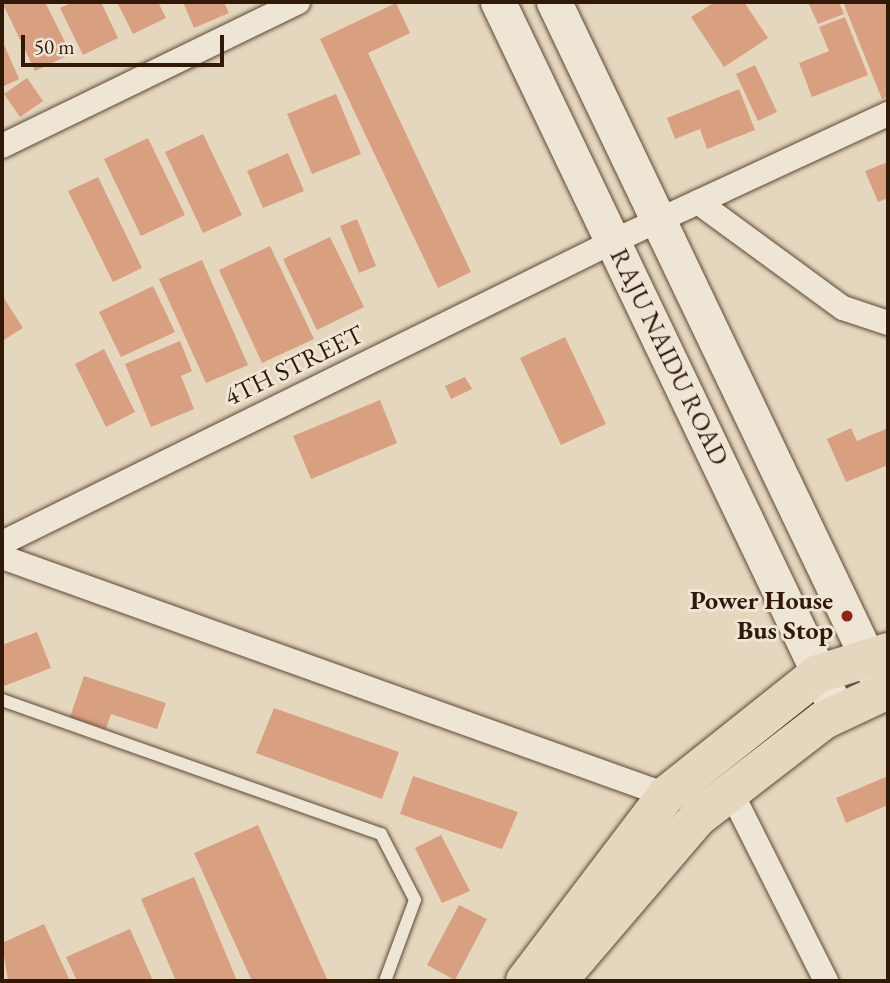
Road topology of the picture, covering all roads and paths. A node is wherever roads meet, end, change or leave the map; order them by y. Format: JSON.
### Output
{"nodes":[{"id":1,"x":298,"y":2,"type":"edge"},
{"id":2,"x":498,"y":2,"type":"edge"},
{"id":3,"x":554,"y":2,"type":"edge"},
{"id":4,"x":888,"y":114,"type":"edge"},
{"id":5,"x":2,"y":146,"type":"edge"},
{"id":6,"x":698,"y":202,"type":"junction"},
{"id":7,"x":661,"y":220,"type":"junction"},
{"id":8,"x":614,"y":241,"type":"junction"},
{"id":9,"x":888,"y":323,"type":"edge"},
{"id":10,"x":2,"y":543,"type":"edge"},
{"id":11,"x":2,"y":557,"type":"edge"},
{"id":12,"x":876,"y":654,"type":"edge"},
{"id":13,"x":818,"y":674,"type":"junction"},
{"id":14,"x":886,"y":690,"type":"edge"},
{"id":15,"x":2,"y":701,"type":"edge"},
{"id":16,"x":838,"y":713,"type":"junction"},
{"id":17,"x":731,"y":792,"type":"junction"},
{"id":18,"x":666,"y":795,"type":"junction"},
{"id":19,"x":385,"y":981,"type":"edge"},
{"id":20,"x":525,"y":981,"type":"edge"},
{"id":21,"x":558,"y":981,"type":"edge"},
{"id":22,"x":826,"y":981,"type":"edge"}],
"edges":[{"from":1,"to":5,"type":"street"},
{"from":2,"to":8,"type":"main road","name":"RAJU NAIDU ROAD"},
{"from":3,"to":7,"type":"main road","name":"RAJU NAIDU ROAD"},
{"from":4,"to":6,"type":"street"},
{"from":6,"to":7,"type":"street"},
{"from":6,"to":9,"type":"street"},
{"from":7,"to":8,"type":"street","name":"4TH STREET"},
{"from":7,"to":12,"type":"main road","name":"RAJU NAIDU ROAD"},
{"from":8,"to":10,"type":"street","name":"4TH STREET"},
{"from":8,"to":13,"type":"main road","name":"RAJU NAIDU ROAD"},
{"from":11,"to":18,"type":"street"},
{"from":12,"to":13,"type":"main road"},
{"from":12,"to":14,"type":"main road","name":"RAJU NAIDU ROAD"},
{"from":13,"to":16,"type":"main road","name":"RAJU NAIDU ROAD"},
{"from":13,"to":18,"type":"main road"},
{"from":14,"to":16,"type":"main road"},
{"from":15,"to":19,"type":"lane"},
{"from":16,"to":17,"type":"main road"},
{"from":17,"to":21,"type":"main road"},
{"from":17,"to":22,"type":"street"},
{"from":18,"to":20,"type":"main road"}]}
